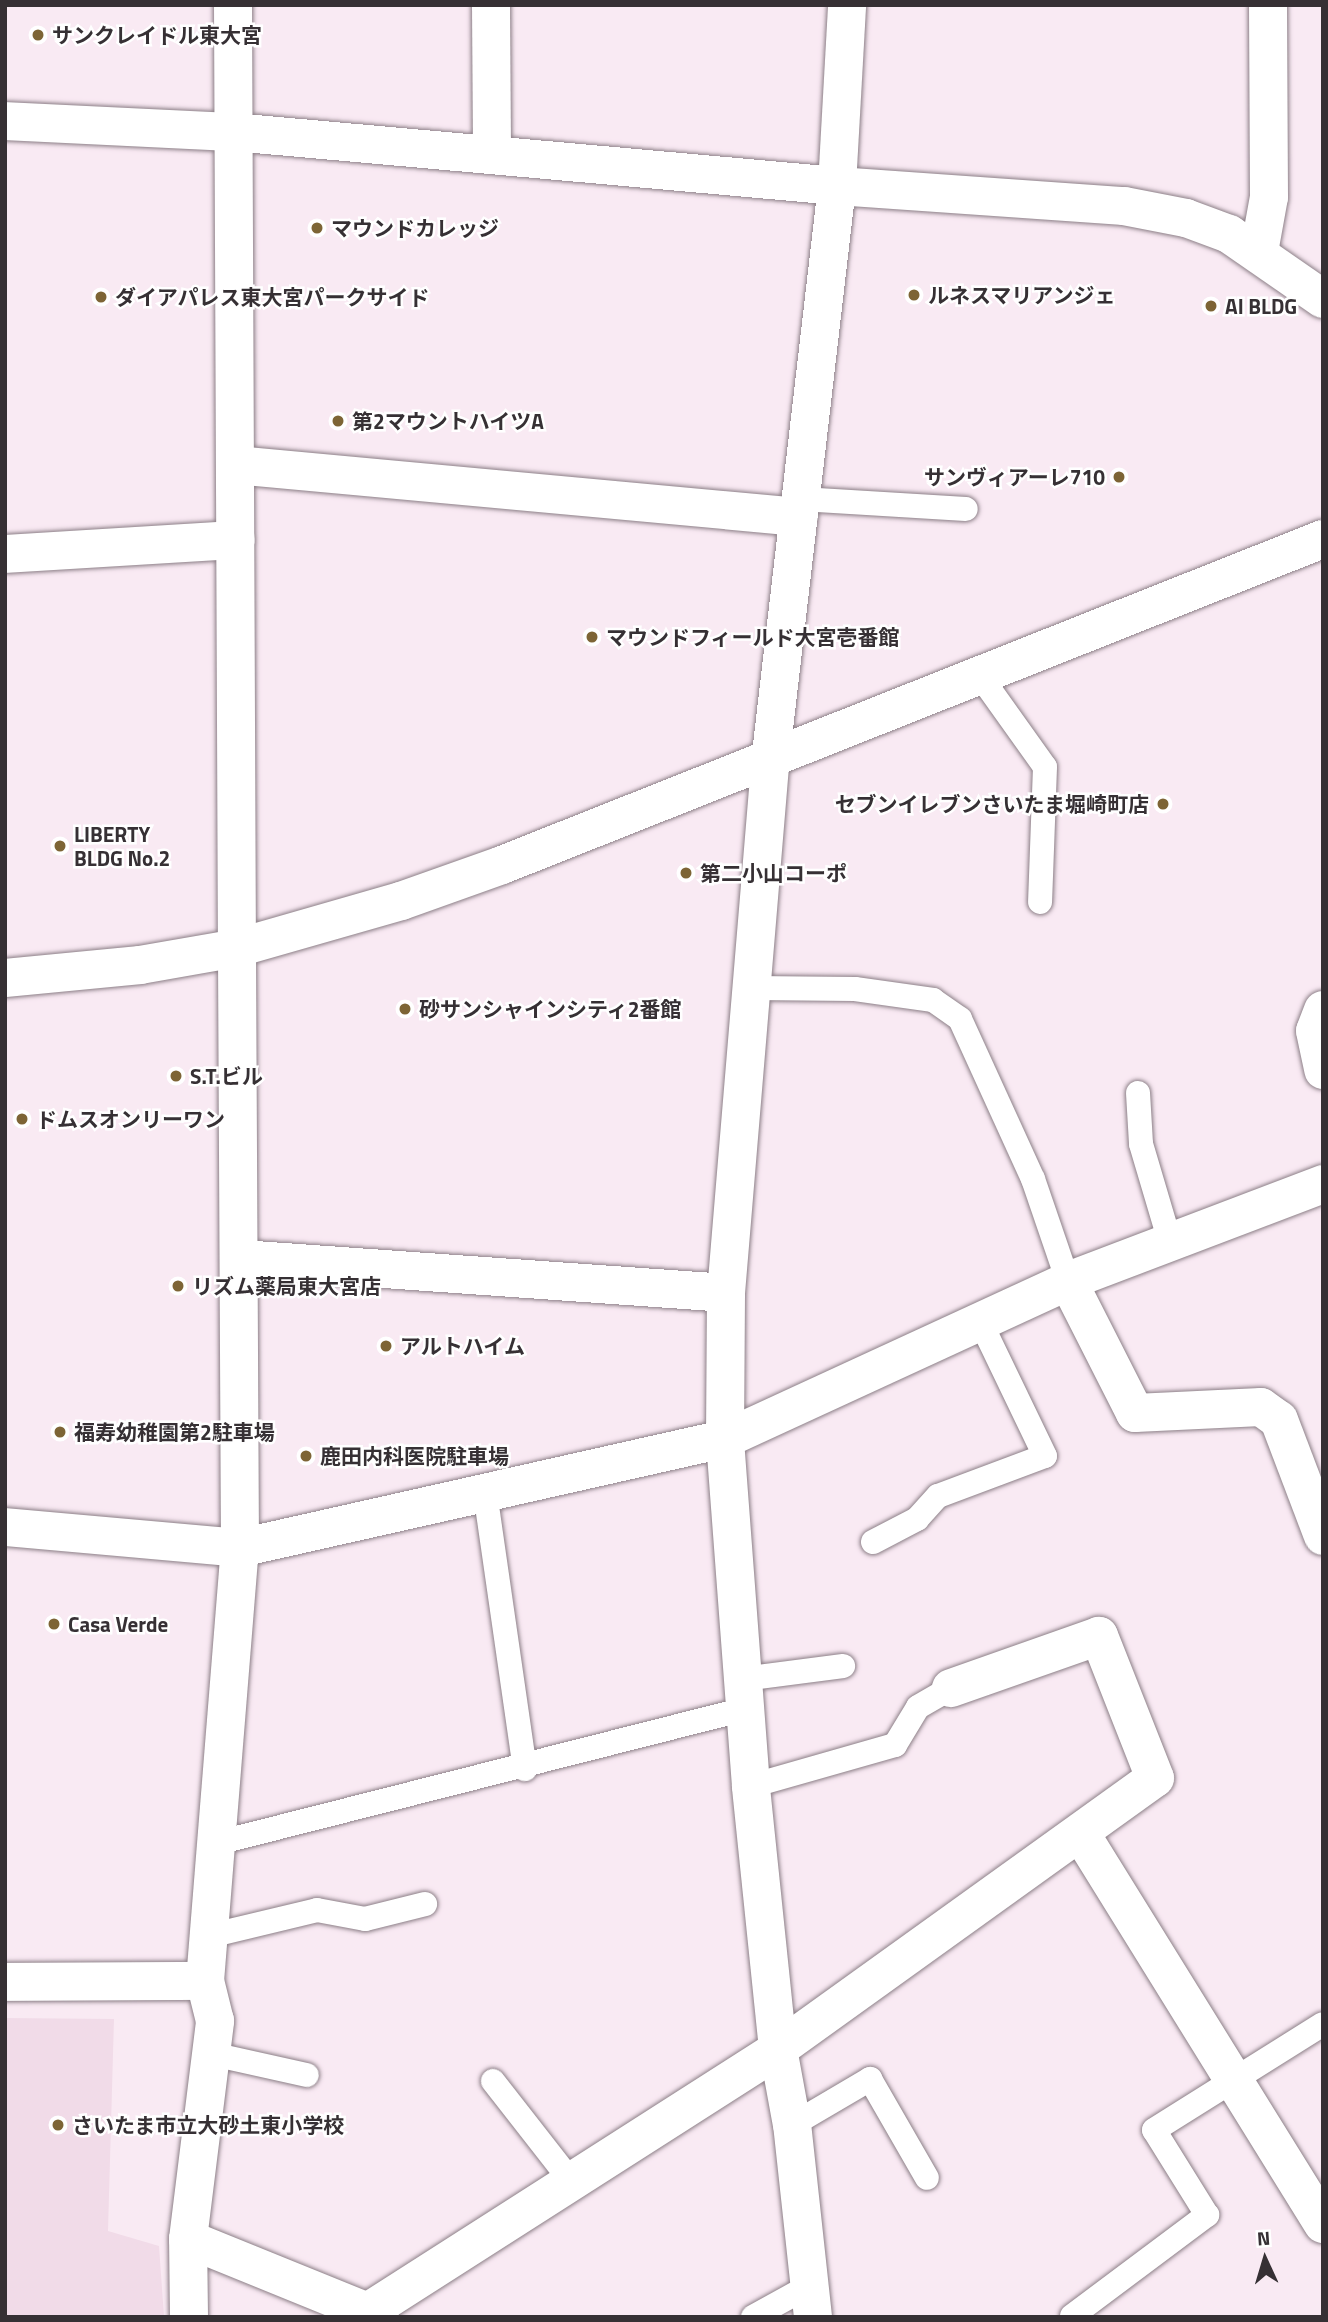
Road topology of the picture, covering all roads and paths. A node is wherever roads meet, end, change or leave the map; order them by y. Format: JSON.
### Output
{"nodes":[{"id":1,"x":233,"y":5,"type":"edge"},
{"id":2,"x":491,"y":5,"type":"edge"},
{"id":3,"x":847,"y":5,"type":"edge"},
{"id":4,"x":1268,"y":5,"type":"edge"},
{"id":5,"x":5,"y":121,"type":"edge"},
{"id":6,"x":233,"y":132,"type":"junction"},
{"id":7,"x":492,"y":154,"type":"junction"},
{"id":8,"x":837,"y":186,"type":"junction"},
{"id":9,"x":1259,"y":252,"type":"junction"},
{"id":10,"x":1323,"y":299,"type":"edge"},
{"id":11,"x":235,"y":465,"type":"junction"},
{"id":12,"x":800,"y":508,"type":"junction"},
{"id":13,"x":966,"y":509,"type":"dead end"},
{"id":14,"x":1323,"y":539,"type":"edge"},
{"id":15,"x":236,"y":540,"type":"junction"},
{"id":16,"x":5,"y":554,"type":"edge"},
{"id":17,"x":978,"y":673,"type":"junction"},
{"id":18,"x":771,"y":754,"type":"junction"},
{"id":19,"x":1040,"y":902,"type":"dead end"},
{"id":20,"x":237,"y":948,"type":"junction"},
{"id":21,"x":5,"y":978,"type":"edge"},
{"id":22,"x":752,"y":988,"type":"junction"},
{"id":23,"x":1323,"y":1010,"type":"edge"},
{"id":24,"x":1323,"y":1070,"type":"edge"},
{"id":25,"x":1138,"y":1093,"type":"dead end"},
{"id":26,"x":1323,"y":1184,"type":"edge"},
{"id":27,"x":1170,"y":1242,"type":"junction"},
{"id":28,"x":241,"y":1259,"type":"junction"},
{"id":29,"x":1068,"y":1281,"type":"junction"},
{"id":30,"x":726,"y":1293,"type":"junction"},
{"id":31,"x":980,"y":1321,"type":"junction"},
{"id":32,"x":725,"y":1439,"type":"junction"},
{"id":33,"x":485,"y":1492,"type":"junction"},
{"id":34,"x":5,"y":1527,"type":"edge"},
{"id":35,"x":1323,"y":1536,"type":"edge"},
{"id":36,"x":873,"y":1542,"type":"dead end"},
{"id":37,"x":240,"y":1548,"type":"junction"},
{"id":38,"x":842,"y":1666,"type":"dead end"},
{"id":39,"x":951,"y":1688,"type":"joint"},
{"id":40,"x":744,"y":1694,"type":"junction"},
{"id":41,"x":525,"y":1769,"type":"junction"},
{"id":42,"x":751,"y":1786,"type":"junction"},
{"id":43,"x":1081,"y":1834,"type":"junction"},
{"id":44,"x":216,"y":1843,"type":"junction"},
{"id":45,"x":425,"y":1904,"type":"dead end"},
{"id":46,"x":209,"y":1936,"type":"junction"},
{"id":47,"x":205,"y":1981,"type":"junction"},
{"id":48,"x":5,"y":1982,"type":"edge"},
{"id":49,"x":1323,"y":2024,"type":"edge"},
{"id":50,"x":778,"y":2049,"type":"junction"},
{"id":51,"x":212,"y":2054,"type":"junction"},
{"id":52,"x":307,"y":2075,"type":"dead end"},
{"id":53,"x":1232,"y":2077,"type":"junction"},
{"id":54,"x":494,"y":2081,"type":"dead end"},
{"id":55,"x":792,"y":2125,"type":"junction"},
{"id":56,"x":927,"y":2178,"type":"dead end"},
{"id":57,"x":572,"y":2182,"type":"junction"},
{"id":58,"x":1323,"y":2224,"type":"edge"},
{"id":59,"x":188,"y":2239,"type":"junction"},
{"id":60,"x":811,"y":2302,"type":"edge"},
{"id":61,"x":375,"y":2314,"type":"edge"},
{"id":62,"x":1072,"y":2316,"type":"edge"},
{"id":63,"x":189,"y":2317,"type":"edge"},
{"id":64,"x":753,"y":2317,"type":"edge"}],
"edges":[{"from":1,"to":6,"type":"street"},
{"from":2,"to":7,"type":"street"},
{"from":3,"to":8,"type":"street"},
{"from":4,"to":9,"type":"street"},
{"from":5,"to":6,"type":"street"},
{"from":6,"to":7,"type":"street"},
{"from":6,"to":11,"type":"street"},
{"from":7,"to":8,"type":"street"},
{"from":8,"to":9,"type":"street"},
{"from":8,"to":12,"type":"street"},
{"from":9,"to":10,"type":"street"},
{"from":11,"to":12,"type":"street"},
{"from":11,"to":15,"type":"street"},
{"from":12,"to":13,"type":"lane"},
{"from":12,"to":18,"type":"street"},
{"from":14,"to":17,"type":"street"},
{"from":15,"to":16,"type":"street"},
{"from":15,"to":20,"type":"street"},
{"from":17,"to":18,"type":"street"},
{"from":17,"to":19,"type":"lane"},
{"from":18,"to":20,"type":"street"},
{"from":18,"to":22,"type":"street"},
{"from":20,"to":21,"type":"street"},
{"from":20,"to":28,"type":"street"},
{"from":22,"to":29,"type":"lane"},
{"from":22,"to":30,"type":"street"},
{"from":23,"to":24,"type":"street"},
{"from":25,"to":27,"type":"lane"},
{"from":26,"to":27,"type":"street"},
{"from":27,"to":29,"type":"street"},
{"from":28,"to":30,"type":"street"},
{"from":28,"to":37,"type":"street"},
{"from":29,"to":31,"type":"street"},
{"from":29,"to":35,"type":"street"},
{"from":30,"to":32,"type":"street"},
{"from":31,"to":32,"type":"street"},
{"from":31,"to":36,"type":"lane"},
{"from":32,"to":33,"type":"street"},
{"from":32,"to":40,"type":"street"},
{"from":33,"to":37,"type":"street"},
{"from":33,"to":41,"type":"lane"},
{"from":34,"to":37,"type":"street"},
{"from":37,"to":44,"type":"street"},
{"from":38,"to":40,"type":"lane"},
{"from":39,"to":42,"type":"lane"},
{"from":39,"to":43,"type":"street"},
{"from":40,"to":41,"type":"lane"},
{"from":40,"to":42,"type":"street"},
{"from":41,"to":44,"type":"lane"},
{"from":42,"to":50,"type":"street"},
{"from":43,"to":50,"type":"street"},
{"from":43,"to":53,"type":"street"},
{"from":44,"to":46,"type":"street"},
{"from":45,"to":46,"type":"lane"},
{"from":46,"to":47,"type":"street"},
{"from":47,"to":48,"type":"street"},
{"from":47,"to":51,"type":"street"},
{"from":49,"to":53,"type":"lane"},
{"from":50,"to":55,"type":"street"},
{"from":50,"to":57,"type":"street"},
{"from":51,"to":52,"type":"lane"},
{"from":51,"to":59,"type":"street"},
{"from":53,"to":58,"type":"street"},
{"from":53,"to":62,"type":"lane"},
{"from":54,"to":57,"type":"lane"},
{"from":55,"to":56,"type":"lane"},
{"from":55,"to":60,"type":"street"},
{"from":57,"to":61,"type":"street"},
{"from":59,"to":61,"type":"street"},
{"from":59,"to":63,"type":"street"},
{"from":60,"to":64,"type":"lane"}]}
